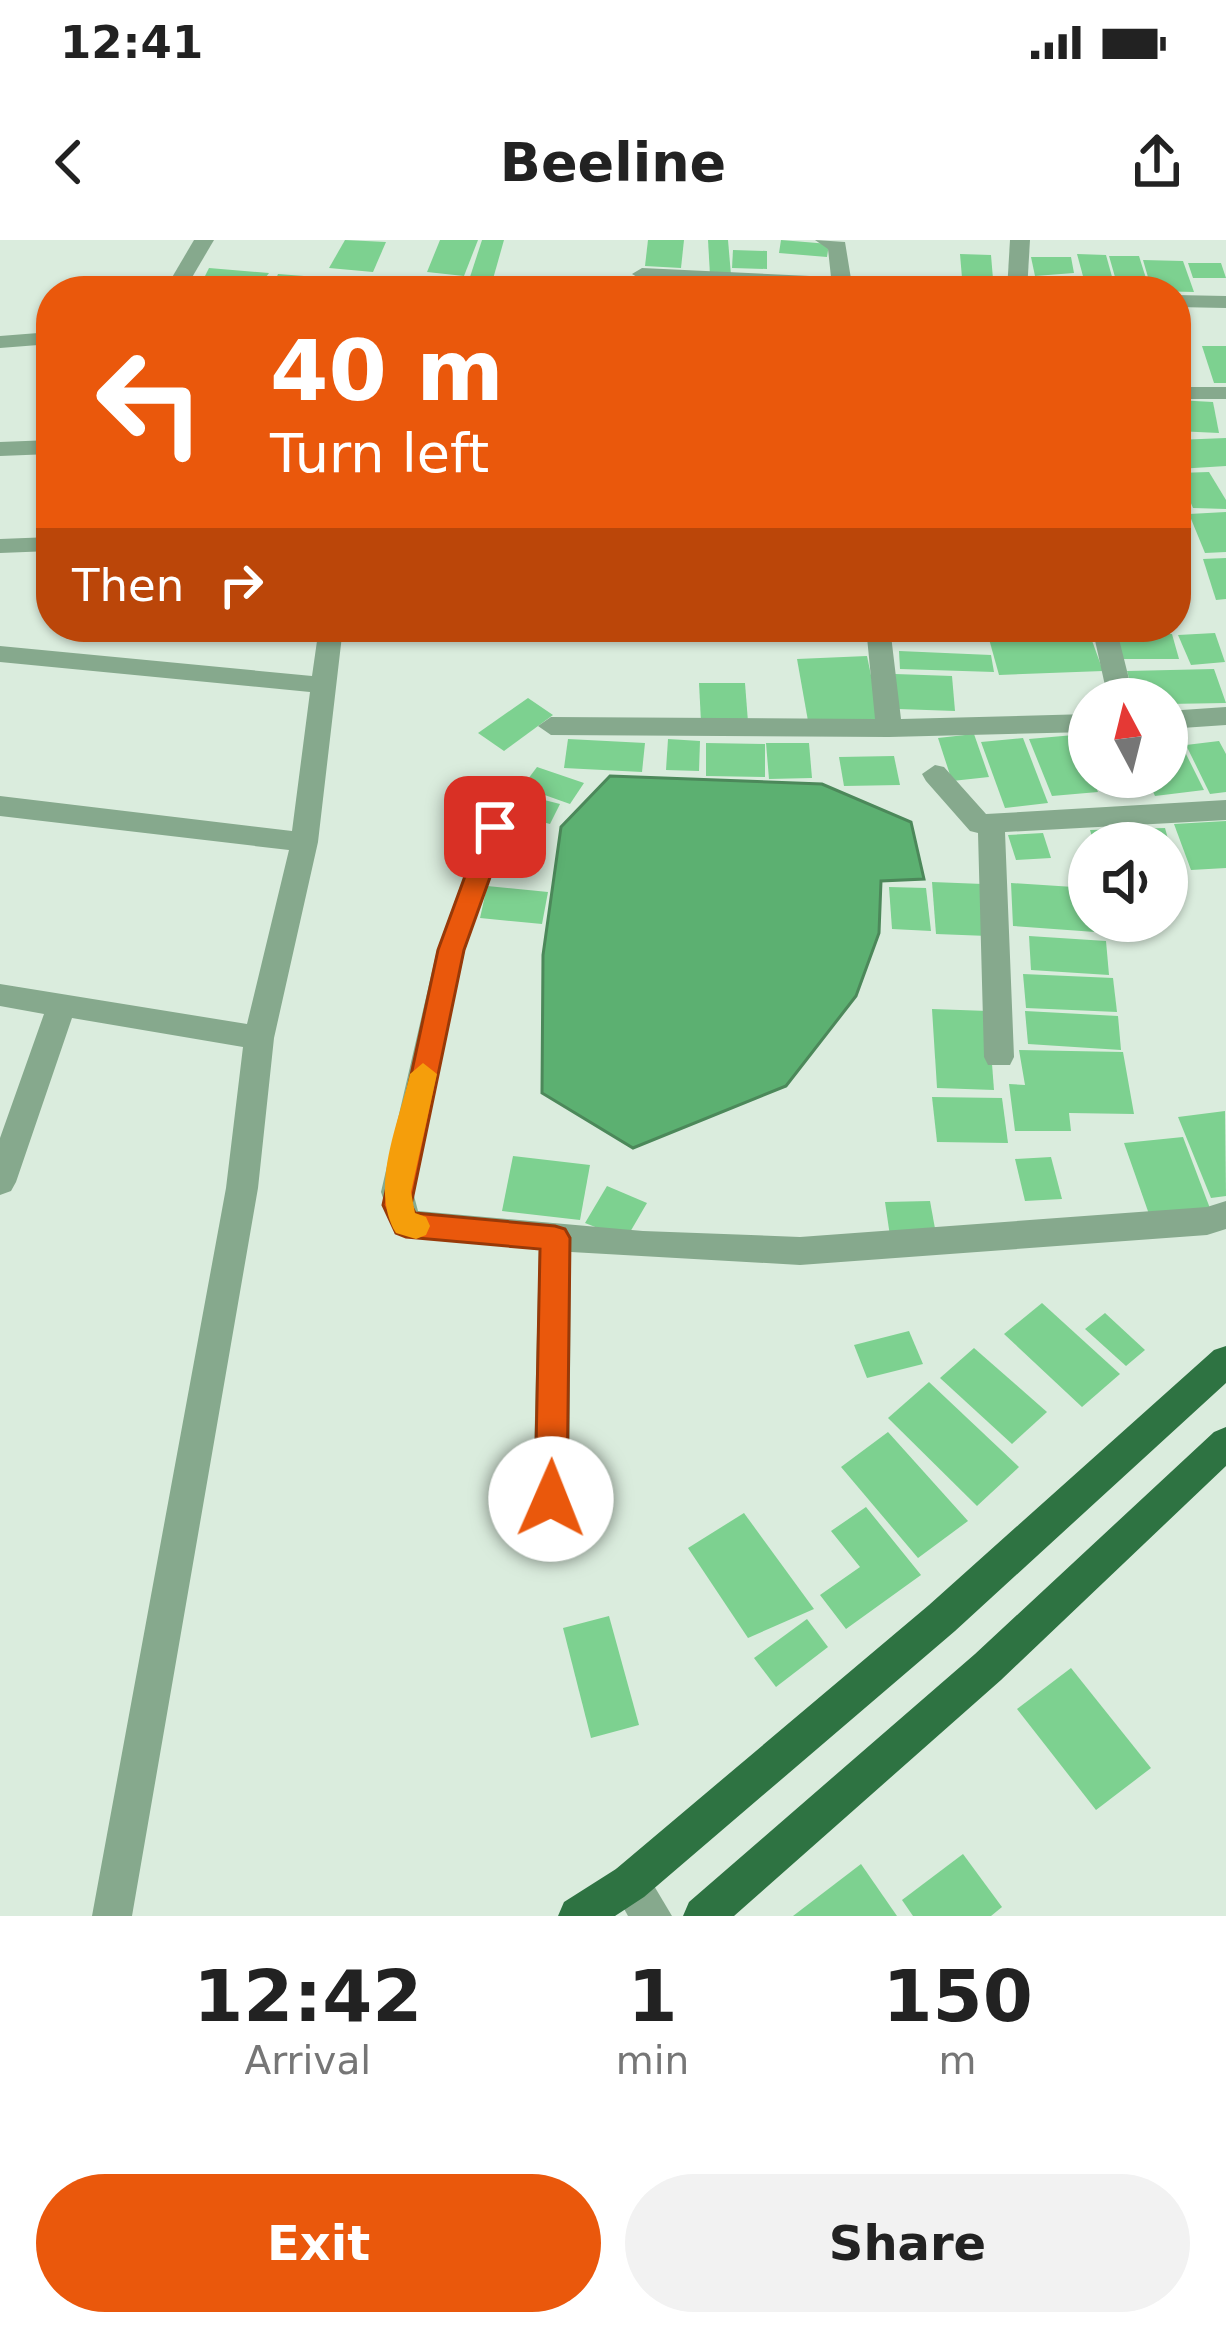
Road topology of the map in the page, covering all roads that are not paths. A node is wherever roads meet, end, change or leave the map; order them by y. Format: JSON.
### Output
{"nodes":[{"id":1,"x":204,"y":240,"type":"edge"},
{"id":2,"x":825,"y":240,"type":"edge"},
{"id":3,"x":1020,"y":240,"type":"edge"},
{"id":4,"x":642,"y":274,"type":"dead end"},
{"id":5,"x":183,"y":276,"type":"edge"},
{"id":6,"x":673,"y":276,"type":"edge"},
{"id":7,"x":842,"y":276,"type":"edge"},
{"id":8,"x":1018,"y":276,"type":"edge"},
{"id":9,"x":1191,"y":301,"type":"edge"},
{"id":10,"x":1226,"y":302,"type":"edge"},
{"id":11,"x":36,"y":339,"type":"edge"},
{"id":12,"x":0,"y":342,"type":"edge"},
{"id":13,"x":1191,"y":393,"type":"edge"},
{"id":14,"x":1226,"y":393,"type":"edge"},
{"id":15,"x":36,"y":448,"type":"edge"},
{"id":16,"x":0,"y":449,"type":"edge"},
{"id":17,"x":36,"y":545,"type":"edge"},
{"id":18,"x":0,"y":546,"type":"edge"},
{"id":19,"x":329,"y":642,"type":"edge"},
{"id":20,"x":880,"y":642,"type":"edge"},
{"id":21,"x":1108,"y":642,"type":"edge"},
{"id":22,"x":0,"y":654,"type":"edge"},
{"id":23,"x":1116,"y":678,"type":"edge"},
{"id":24,"x":322,"y":685,"type":"junction"},
{"id":25,"x":1226,"y":716,"type":"edge"},
{"id":26,"x":1188,"y":718,"type":"edge"},
{"id":27,"x":1068,"y":724,"type":"edge"},
{"id":28,"x":551,"y":727,"type":"dead end"},
{"id":29,"x":889,"y":728,"type":"junction"},
{"id":30,"x":935,"y":774,"type":"dead end"},
{"id":31,"x":0,"y":806,"type":"edge"},
{"id":32,"x":1226,"y":810,"type":"edge"},
{"id":33,"x":991,"y":825,"type":"junction"},
{"id":34,"x":495,"y":827,"type":"dead end"},
{"id":35,"x":304,"y":842,"type":"junction"},
{"id":36,"x":0,"y":995,"type":"edge"},
{"id":37,"x":62,"y":1004,"type":"junction"},
{"id":38,"x":259,"y":1038,"type":"junction"},
{"id":39,"x":999,"y":1058,"type":"dead end"},
{"id":40,"x":0,"y":1182,"type":"edge"},
{"id":41,"x":1226,"y":1215,"type":"edge"},
{"id":42,"x":555,"y":1238,"type":"junction"},
{"id":43,"x":1226,"y":1361,"type":"edge"},
{"id":44,"x":1226,"y":1443,"type":"edge"},
{"id":45,"x":551,"y":1499,"type":"dead end"},
{"id":46,"x":642,"y":1899,"type":"edge"},
{"id":47,"x":112,"y":1916,"type":"edge"},
{"id":48,"x":578,"y":1916,"type":"edge"},
{"id":49,"x":704,"y":1916,"type":"edge"}],
"edges":[{"from":1,"to":5,"type":"street"},
{"from":2,"to":7,"type":"street"},
{"from":3,"to":8,"type":"street"},
{"from":4,"to":6,"type":"street"},
{"from":9,"to":10,"type":"street"},
{"from":11,"to":12,"type":"street"},
{"from":13,"to":14,"type":"street"},
{"from":15,"to":16,"type":"street"},
{"from":17,"to":18,"type":"street"},
{"from":19,"to":24,"type":"street"},
{"from":20,"to":29,"type":"street"},
{"from":21,"to":23,"type":"street"},
{"from":22,"to":24,"type":"street"},
{"from":24,"to":35,"type":"street"},
{"from":25,"to":26,"type":"street"},
{"from":27,"to":29,"type":"street"},
{"from":28,"to":29,"type":"street"},
{"from":30,"to":33,"type":"street"},
{"from":31,"to":35,"type":"street"},
{"from":32,"to":33,"type":"street"},
{"from":33,"to":39,"type":"street"},
{"from":34,"to":42,"type":"street"},
{"from":35,"to":38,"type":"street"},
{"from":36,"to":37,"type":"street"},
{"from":37,"to":38,"type":"street"},
{"from":37,"to":40,"type":"street"},
{"from":38,"to":47,"type":"street"},
{"from":41,"to":42,"type":"street"},
{"from":42,"to":45,"type":"street"},
{"from":43,"to":46,"type":"main road"},
{"from":44,"to":49,"type":"main road"},
{"from":46,"to":48,"type":"main road"}]}
